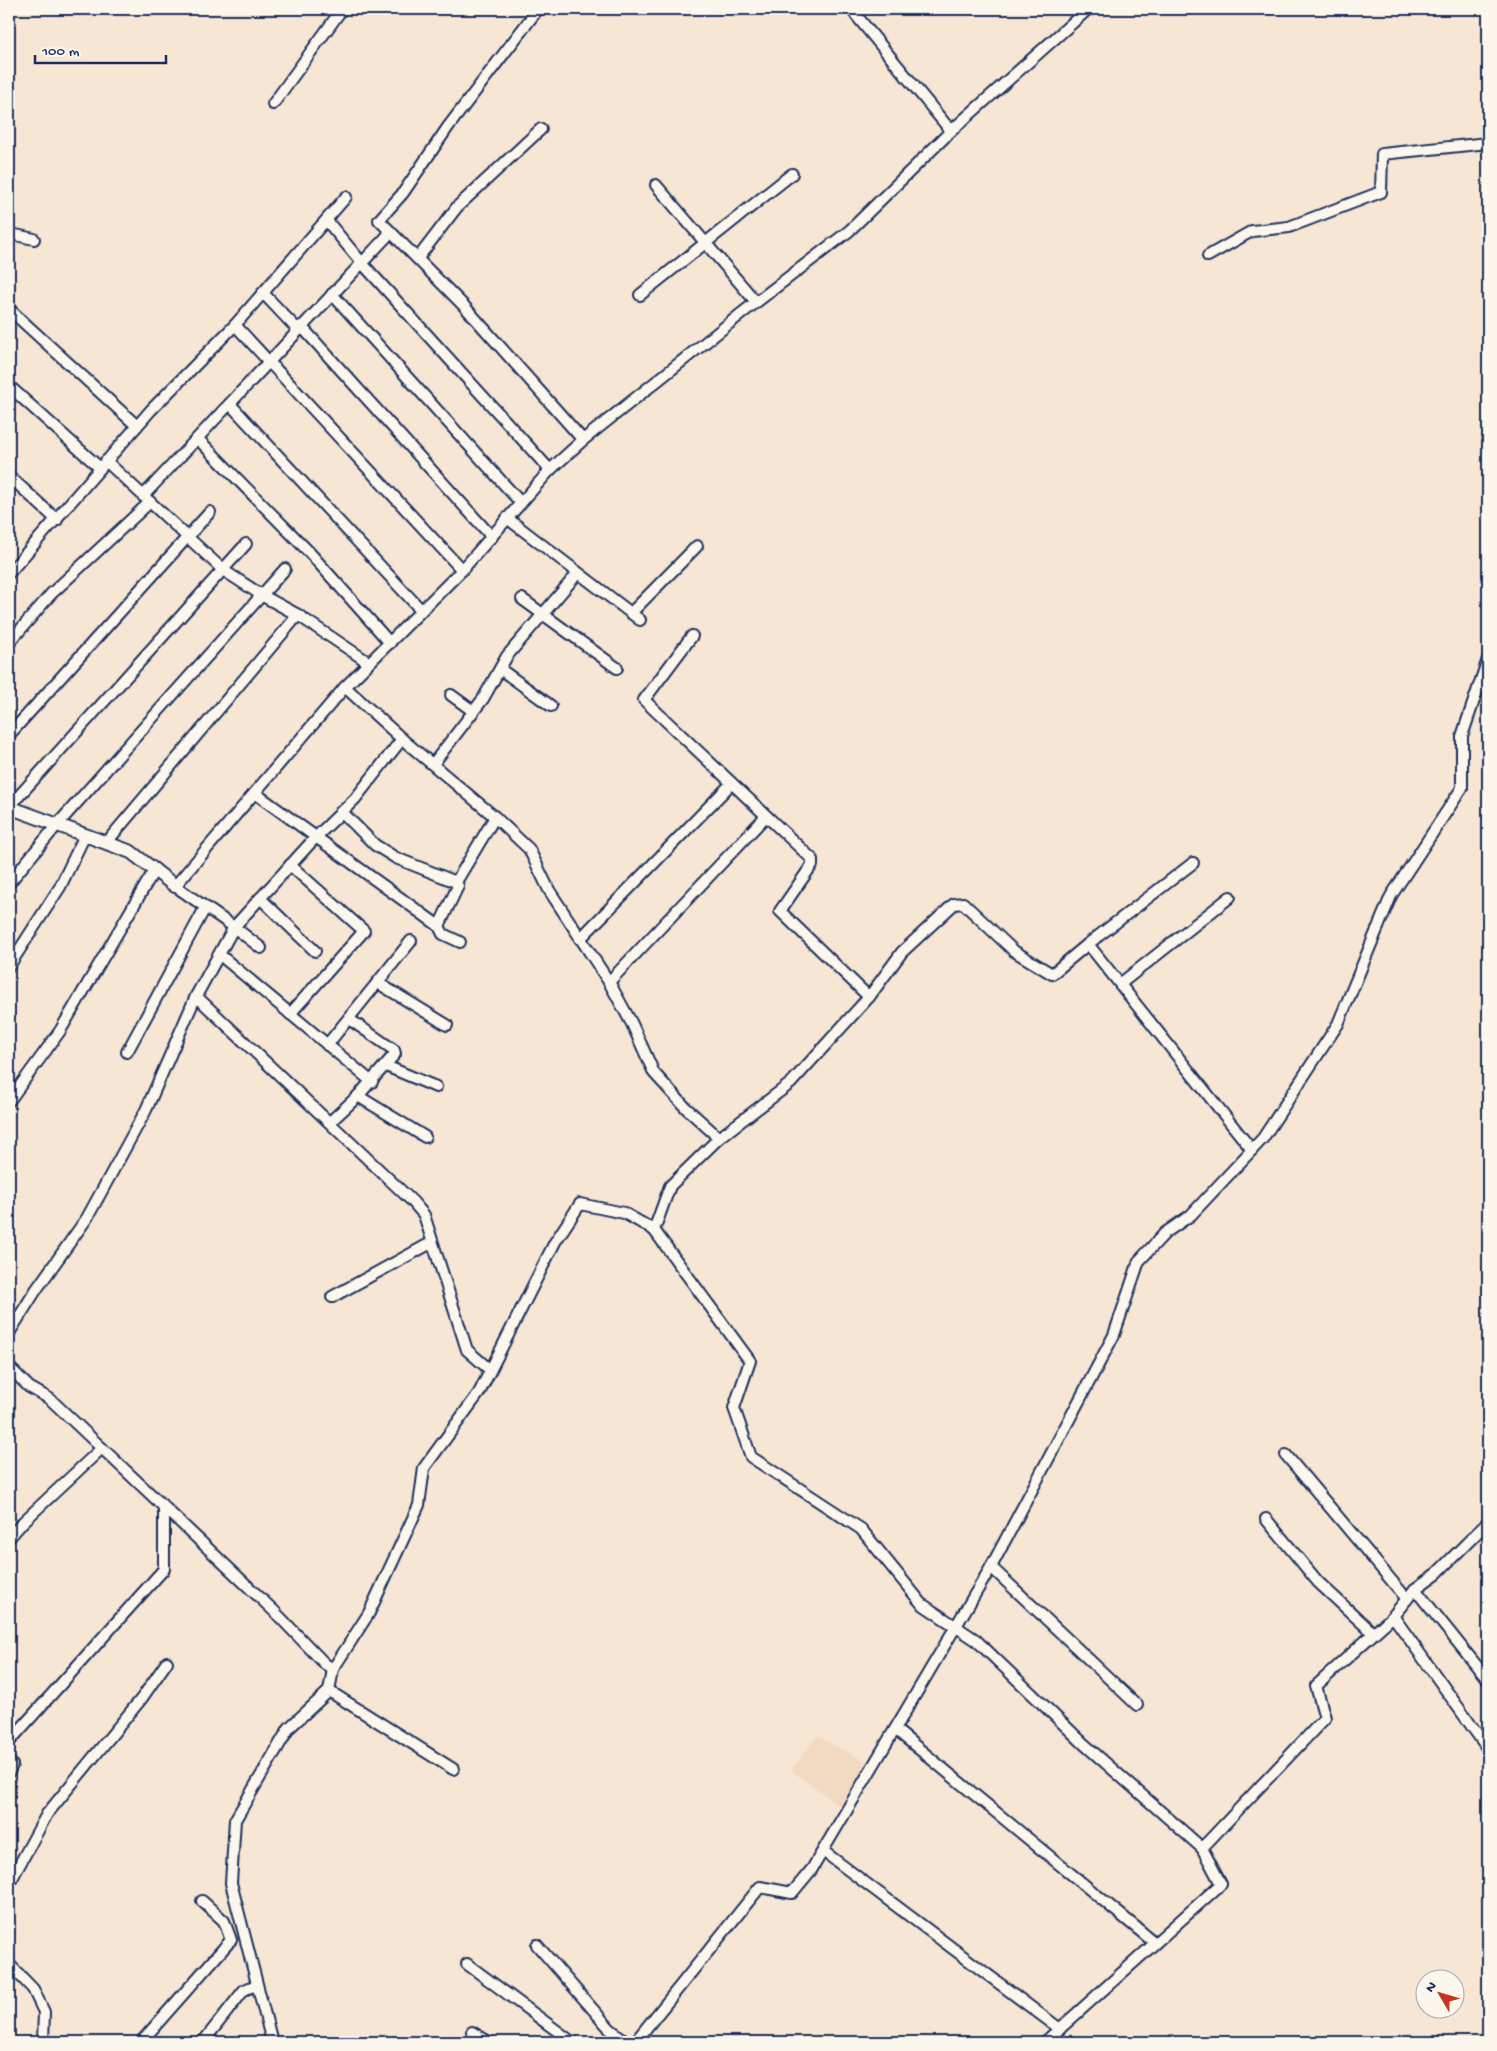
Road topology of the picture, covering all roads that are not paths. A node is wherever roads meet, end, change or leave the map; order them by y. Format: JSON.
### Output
{"nodes":[{"id":1,"x":342,"y":9,"type":"edge"},
{"id":2,"x":538,"y":9,"type":"edge"},
{"id":3,"x":851,"y":9,"type":"edge"},
{"id":4,"x":1088,"y":9,"type":"edge"},
{"id":5,"x":273,"y":104,"type":"dead end"},
{"id":6,"x":541,"y":129,"type":"dead end"},
{"id":7,"x":951,"y":131,"type":"junction"},
{"id":8,"x":1488,"y":144,"type":"edge"},
{"id":9,"x":792,"y":174,"type":"dead end"},
{"id":10,"x":656,"y":185,"type":"dead end"},
{"id":11,"x":346,"y":198,"type":"dead end"},
{"id":12,"x":327,"y":221,"type":"junction"},
{"id":13,"x":391,"y":232,"type":"junction"},
{"id":14,"x":9,"y":236,"type":"edge"},
{"id":15,"x":34,"y":239,"type":"dead end"},
{"id":16,"x":705,"y":243,"type":"junction"},
{"id":17,"x":1208,"y":256,"type":"dead end"},
{"id":18,"x":418,"y":258,"type":"junction"},
{"id":19,"x":362,"y":263,"type":"junction"},
{"id":20,"x":263,"y":293,"type":"junction"},
{"id":21,"x":332,"y":294,"type":"junction"},
{"id":22,"x":640,"y":295,"type":"dead end"},
{"id":23,"x":756,"y":302,"type":"junction"},
{"id":24,"x":9,"y":309,"type":"edge"},
{"id":25,"x":235,"y":325,"type":"junction"},
{"id":26,"x":300,"y":328,"type":"junction"},
{"id":27,"x":269,"y":360,"type":"junction"},
{"id":28,"x":9,"y":386,"type":"edge"},
{"id":29,"x":230,"y":404,"type":"junction"},
{"id":30,"x":137,"y":426,"type":"junction"},
{"id":31,"x":198,"y":439,"type":"junction"},
{"id":32,"x":583,"y":440,"type":"junction"},
{"id":33,"x":103,"y":465,"type":"junction"},
{"id":34,"x":550,"y":470,"type":"junction"},
{"id":35,"x":9,"y":476,"type":"edge"},
{"id":36,"x":147,"y":499,"type":"junction"},
{"id":37,"x":521,"y":504,"type":"junction"},
{"id":38,"x":210,"y":512,"type":"dead end"},
{"id":39,"x":508,"y":518,"type":"junction"},
{"id":40,"x":57,"y":520,"type":"junction"},
{"id":41,"x":187,"y":536,"type":"junction"},
{"id":42,"x":492,"y":537,"type":"junction"},
{"id":43,"x":246,"y":544,"type":"dead end"},
{"id":44,"x":697,"y":546,"type":"dead end"},
{"id":45,"x":223,"y":570,"type":"junction"},
{"id":46,"x":285,"y":570,"type":"dead end"},
{"id":47,"x":462,"y":570,"type":"junction"},
{"id":48,"x":9,"y":571,"type":"edge"},
{"id":49,"x":578,"y":573,"type":"junction"},
{"id":50,"x":263,"y":596,"type":"junction"},
{"id":51,"x":522,"y":599,"type":"dead end"},
{"id":52,"x":421,"y":610,"type":"junction"},
{"id":53,"x":544,"y":613,"type":"junction"},
{"id":54,"x":631,"y":613,"type":"junction"},
{"id":55,"x":298,"y":615,"type":"junction"},
{"id":56,"x":640,"y":620,"type":"dead end"},
{"id":57,"x":692,"y":636,"type":"dead end"},
{"id":58,"x":9,"y":643,"type":"edge"},
{"id":59,"x":390,"y":643,"type":"junction"},
{"id":60,"x":1488,"y":659,"type":"edge"},
{"id":61,"x":368,"y":662,"type":"junction"},
{"id":62,"x":617,"y":668,"type":"dead end"},
{"id":63,"x":500,"y":670,"type":"junction"},
{"id":64,"x":345,"y":687,"type":"junction"},
{"id":65,"x":451,"y":695,"type":"dead end"},
{"id":66,"x":551,"y":706,"type":"dead end"},
{"id":67,"x":473,"y":711,"type":"junction"},
{"id":68,"x":9,"y":735,"type":"edge"},
{"id":69,"x":402,"y":739,"type":"junction"},
{"id":70,"x":433,"y":764,"type":"junction"},
{"id":71,"x":731,"y":784,"type":"junction"},
{"id":72,"x":255,"y":793,"type":"junction"},
{"id":73,"x":9,"y":807,"type":"edge"},
{"id":74,"x":341,"y":811,"type":"junction"},
{"id":75,"x":766,"y":816,"type":"junction"},
{"id":76,"x":495,"y":817,"type":"junction"},
{"id":77,"x":57,"y":825,"type":"junction"},
{"id":78,"x":85,"y":835,"type":"junction"},
{"id":79,"x":315,"y":838,"type":"junction"},
{"id":80,"x":106,"y":843,"type":"junction"},
{"id":81,"x":1192,"y":863,"type":"dead end"},
{"id":82,"x":290,"y":865,"type":"junction"},
{"id":83,"x":155,"y":869,"type":"junction"},
{"id":84,"x":456,"y":882,"type":"junction"},
{"id":85,"x":9,"y":883,"type":"edge"},
{"id":86,"x":175,"y":886,"type":"junction"},
{"id":87,"x":1230,"y":897,"type":"dead end"},
{"id":88,"x":260,"y":898,"type":"junction"},
{"id":89,"x":205,"y":908,"type":"junction"},
{"id":90,"x":439,"y":926,"type":"junction"},
{"id":91,"x":234,"y":927,"type":"junction"},
{"id":92,"x":580,"y":939,"type":"junction"},
{"id":93,"x":411,"y":941,"type":"dead end"},
{"id":94,"x":460,"y":942,"type":"dead end"},
{"id":95,"x":1088,"y":944,"type":"junction"},
{"id":96,"x":261,"y":948,"type":"dead end"},
{"id":97,"x":315,"y":951,"type":"dead end"},
{"id":98,"x":220,"y":954,"type":"junction"},
{"id":99,"x":9,"y":966,"type":"edge"},
{"id":100,"x":609,"y":982,"type":"junction"},
{"id":101,"x":378,"y":983,"type":"junction"},
{"id":102,"x":1120,"y":984,"type":"junction"},
{"id":103,"x":196,"y":996,"type":"junction"},
{"id":104,"x":870,"y":997,"type":"junction"},
{"id":105,"x":290,"y":1014,"type":"junction"},
{"id":106,"x":349,"y":1019,"type":"junction"},
{"id":107,"x":447,"y":1025,"type":"dead end"},
{"id":108,"x":327,"y":1045,"type":"junction"},
{"id":109,"x":127,"y":1052,"type":"dead end"},
{"id":110,"x":386,"y":1066,"type":"junction"},
{"id":111,"x":372,"y":1082,"type":"junction"},
{"id":112,"x":436,"y":1087,"type":"dead end"},
{"id":113,"x":358,"y":1096,"type":"junction"},
{"id":114,"x":9,"y":1101,"type":"edge"},
{"id":115,"x":330,"y":1122,"type":"junction"},
{"id":116,"x":425,"y":1137,"type":"dead end"},
{"id":117,"x":719,"y":1138,"type":"junction"},
{"id":118,"x":1252,"y":1150,"type":"junction"},
{"id":119,"x":654,"y":1230,"type":"junction"},
{"id":120,"x":431,"y":1243,"type":"junction"},
{"id":121,"x":332,"y":1296,"type":"dead end"},
{"id":122,"x":9,"y":1333,"type":"edge"},
{"id":123,"x":9,"y":1367,"type":"edge"},
{"id":124,"x":490,"y":1370,"type":"junction"},
{"id":125,"x":102,"y":1448,"type":"junction"},
{"id":126,"x":1286,"y":1455,"type":"dead end"},
{"id":127,"x":164,"y":1506,"type":"junction"},
{"id":128,"x":1266,"y":1519,"type":"dead end"},
{"id":129,"x":1488,"y":1522,"type":"edge"},
{"id":130,"x":9,"y":1538,"type":"edge"},
{"id":131,"x":991,"y":1567,"type":"junction"},
{"id":132,"x":1416,"y":1589,"type":"junction"},
{"id":133,"x":1408,"y":1599,"type":"junction"},
{"id":134,"x":1393,"y":1616,"type":"junction"},
{"id":135,"x":954,"y":1626,"type":"junction"},
{"id":136,"x":1373,"y":1633,"type":"junction"},
{"id":137,"x":166,"y":1662,"type":"dead end"},
{"id":138,"x":333,"y":1669,"type":"junction"},
{"id":139,"x":1488,"y":1680,"type":"edge"},
{"id":140,"x":329,"y":1691,"type":"junction"},
{"id":141,"x":1137,"y":1705,"type":"dead end"},
{"id":142,"x":896,"y":1730,"type":"junction"},
{"id":143,"x":9,"y":1742,"type":"edge"},
{"id":144,"x":1488,"y":1748,"type":"edge"},
{"id":145,"x":9,"y":1761,"type":"edge"},
{"id":146,"x":453,"y":1769,"type":"dead end"},
{"id":147,"x":9,"y":1772,"type":"edge"},
{"id":148,"x":1202,"y":1848,"type":"junction"},
{"id":149,"x":823,"y":1851,"type":"junction"},
{"id":150,"x":9,"y":1884,"type":"edge"},
{"id":151,"x":202,"y":1901,"type":"dead end"},
{"id":152,"x":1155,"y":1943,"type":"junction"},
{"id":153,"x":537,"y":1945,"type":"dead end"},
{"id":154,"x":9,"y":1964,"type":"edge"},
{"id":155,"x":467,"y":1964,"type":"dead end"},
{"id":156,"x":256,"y":1986,"type":"junction"},
{"id":157,"x":1060,"y":2029,"type":"junction"},
{"id":158,"x":472,"y":2032,"type":"dead end"},
{"id":159,"x":43,"y":2042,"type":"edge"},
{"id":160,"x":141,"y":2042,"type":"edge"},
{"id":161,"x":203,"y":2042,"type":"edge"},
{"id":162,"x":272,"y":2042,"type":"edge"},
{"id":163,"x":489,"y":2042,"type":"edge"},
{"id":164,"x":572,"y":2042,"type":"edge"},
{"id":165,"x":627,"y":2042,"type":"edge"},
{"id":166,"x":635,"y":2042,"type":"edge"},
{"id":167,"x":1045,"y":2042,"type":"edge"}],
"edges":[{"from":1,"to":5,"type":"street"},
{"from":2,"to":13,"type":"street"},
{"from":3,"to":7,"type":"street"},
{"from":4,"to":7,"type":"street"},
{"from":6,"to":18,"type":"street"},
{"from":7,"to":23,"type":"street"},
{"from":8,"to":17,"type":"street"},
{"from":9,"to":16,"type":"street"},
{"from":10,"to":16,"type":"street"},
{"from":11,"to":12,"type":"street"},
{"from":12,"to":19,"type":"street"},
{"from":12,"to":20,"type":"street"},
{"from":13,"to":18,"type":"street"},
{"from":13,"to":19,"type":"street"},
{"from":14,"to":15,"type":"street"},
{"from":16,"to":22,"type":"street"},
{"from":16,"to":23,"type":"street"},
{"from":18,"to":32,"type":"street"},
{"from":19,"to":21,"type":"street"},
{"from":19,"to":34,"type":"street"},
{"from":20,"to":25,"type":"street"},
{"from":20,"to":26,"type":"street"},
{"from":21,"to":26,"type":"street"},
{"from":21,"to":37,"type":"street"},
{"from":23,"to":32,"type":"street"},
{"from":24,"to":30,"type":"street"},
{"from":25,"to":27,"type":"street"},
{"from":25,"to":30,"type":"street"},
{"from":26,"to":27,"type":"street"},
{"from":26,"to":42,"type":"street"},
{"from":27,"to":29,"type":"street"},
{"from":27,"to":47,"type":"street"},
{"from":28,"to":33,"type":"street"},
{"from":29,"to":31,"type":"street"},
{"from":29,"to":52,"type":"street"},
{"from":30,"to":33,"type":"street"},
{"from":31,"to":36,"type":"street"},
{"from":31,"to":59,"type":"street"},
{"from":32,"to":34,"type":"street"},
{"from":33,"to":36,"type":"street"},
{"from":33,"to":40,"type":"street"},
{"from":34,"to":37,"type":"street"},
{"from":35,"to":40,"type":"street"},
{"from":36,"to":41,"type":"street"},
{"from":36,"to":58,"type":"street"},
{"from":37,"to":39,"type":"street"},
{"from":38,"to":41,"type":"street"},
{"from":39,"to":42,"type":"street"},
{"from":39,"to":49,"type":"street"},
{"from":40,"to":48,"type":"street"},
{"from":41,"to":45,"type":"street"},
{"from":41,"to":68,"type":"street"},
{"from":42,"to":47,"type":"street"},
{"from":43,"to":45,"type":"street"},
{"from":44,"to":54,"type":"street"},
{"from":45,"to":50,"type":"street"},
{"from":45,"to":73,"type":"street"},
{"from":46,"to":50,"type":"street"},
{"from":47,"to":52,"type":"street"},
{"from":49,"to":53,"type":"street"},
{"from":49,"to":54,"type":"street"},
{"from":50,"to":55,"type":"street"},
{"from":50,"to":77,"type":"street"},
{"from":51,"to":53,"type":"street"},
{"from":52,"to":59,"type":"street"},
{"from":53,"to":62,"type":"street"},
{"from":53,"to":63,"type":"street"},
{"from":54,"to":56,"type":"street"},
{"from":55,"to":61,"type":"street"},
{"from":55,"to":80,"type":"street"},
{"from":57,"to":71,"type":"street"},
{"from":59,"to":61,"type":"street"},
{"from":60,"to":118,"type":"street"},
{"from":61,"to":64,"type":"street"},
{"from":63,"to":66,"type":"street"},
{"from":63,"to":67,"type":"street"},
{"from":64,"to":69,"type":"street"},
{"from":64,"to":72,"type":"street"},
{"from":65,"to":67,"type":"street"},
{"from":67,"to":70,"type":"street"},
{"from":69,"to":70,"type":"street"},
{"from":69,"to":74,"type":"street"},
{"from":70,"to":76,"type":"street"},
{"from":71,"to":75,"type":"street"},
{"from":71,"to":92,"type":"street"},
{"from":72,"to":79,"type":"street"},
{"from":72,"to":86,"type":"street"},
{"from":73,"to":77,"type":"street"},
{"from":74,"to":79,"type":"street"},
{"from":74,"to":84,"type":"street"},
{"from":75,"to":100,"type":"street"},
{"from":75,"to":104,"type":"street"},
{"from":76,"to":84,"type":"street"},
{"from":76,"to":92,"type":"street"},
{"from":77,"to":78,"type":"street"},
{"from":77,"to":85,"type":"street"},
{"from":78,"to":80,"type":"street"},
{"from":78,"to":99,"type":"street"},
{"from":79,"to":82,"type":"street"},
{"from":79,"to":90,"type":"street"},
{"from":80,"to":83,"type":"street"},
{"from":81,"to":95,"type":"street"},
{"from":82,"to":88,"type":"street"},
{"from":82,"to":105,"type":"street"},
{"from":83,"to":86,"type":"street"},
{"from":83,"to":114,"type":"street"},
{"from":84,"to":90,"type":"street"},
{"from":86,"to":89,"type":"street"},
{"from":87,"to":102,"type":"street"},
{"from":88,"to":91,"type":"street"},
{"from":88,"to":97,"type":"street"},
{"from":89,"to":91,"type":"street"},
{"from":89,"to":109,"type":"street"},
{"from":90,"to":94,"type":"street"},
{"from":91,"to":96,"type":"street"},
{"from":91,"to":98,"type":"street"},
{"from":92,"to":100,"type":"street"},
{"from":93,"to":101,"type":"street"},
{"from":95,"to":102,"type":"street"},
{"from":95,"to":104,"type":"street"},
{"from":98,"to":103,"type":"street"},
{"from":98,"to":105,"type":"street"},
{"from":100,"to":117,"type":"street"},
{"from":101,"to":106,"type":"street"},
{"from":101,"to":107,"type":"street"},
{"from":102,"to":118,"type":"street"},
{"from":103,"to":115,"type":"street"},
{"from":103,"to":122,"type":"street"},
{"from":104,"to":117,"type":"street"},
{"from":105,"to":108,"type":"street"},
{"from":106,"to":108,"type":"street"},
{"from":106,"to":110,"type":"street"},
{"from":108,"to":111,"type":"street"},
{"from":110,"to":111,"type":"street"},
{"from":110,"to":112,"type":"street"},
{"from":111,"to":113,"type":"street"},
{"from":113,"to":115,"type":"street"},
{"from":113,"to":116,"type":"street"},
{"from":115,"to":120,"type":"street"},
{"from":117,"to":119,"type":"street"},
{"from":118,"to":131,"type":"street"},
{"from":119,"to":124,"type":"street"},
{"from":119,"to":135,"type":"street"},
{"from":120,"to":121,"type":"street"},
{"from":120,"to":124,"type":"street"},
{"from":123,"to":125,"type":"street"},
{"from":124,"to":138,"type":"street"},
{"from":125,"to":127,"type":"street"},
{"from":125,"to":130,"type":"street"},
{"from":126,"to":133,"type":"street"},
{"from":127,"to":138,"type":"street"},
{"from":127,"to":143,"type":"street"},
{"from":128,"to":136,"type":"street"},
{"from":129,"to":132,"type":"street"},
{"from":131,"to":135,"type":"street"},
{"from":131,"to":141,"type":"street"},
{"from":132,"to":133,"type":"street"},
{"from":132,"to":139,"type":"street"},
{"from":133,"to":134,"type":"street"},
{"from":134,"to":136,"type":"street"},
{"from":134,"to":144,"type":"street"},
{"from":135,"to":142,"type":"street"},
{"from":135,"to":148,"type":"street"},
{"from":136,"to":148,"type":"street"},
{"from":137,"to":150,"type":"street"},
{"from":138,"to":140,"type":"street"},
{"from":140,"to":146,"type":"street"},
{"from":140,"to":156,"type":"street"},
{"from":142,"to":149,"type":"street"},
{"from":142,"to":152,"type":"street"},
{"from":145,"to":147,"type":"street"},
{"from":148,"to":152,"type":"street"},
{"from":149,"to":157,"type":"street"},
{"from":149,"to":166,"type":"street"},
{"from":151,"to":160,"type":"street"},
{"from":152,"to":157,"type":"street"},
{"from":153,"to":165,"type":"street"},
{"from":154,"to":159,"type":"street"},
{"from":155,"to":164,"type":"street"},
{"from":156,"to":161,"type":"street"},
{"from":156,"to":162,"type":"street"},
{"from":157,"to":167,"type":"street"},
{"from":158,"to":163,"type":"street"}]}
